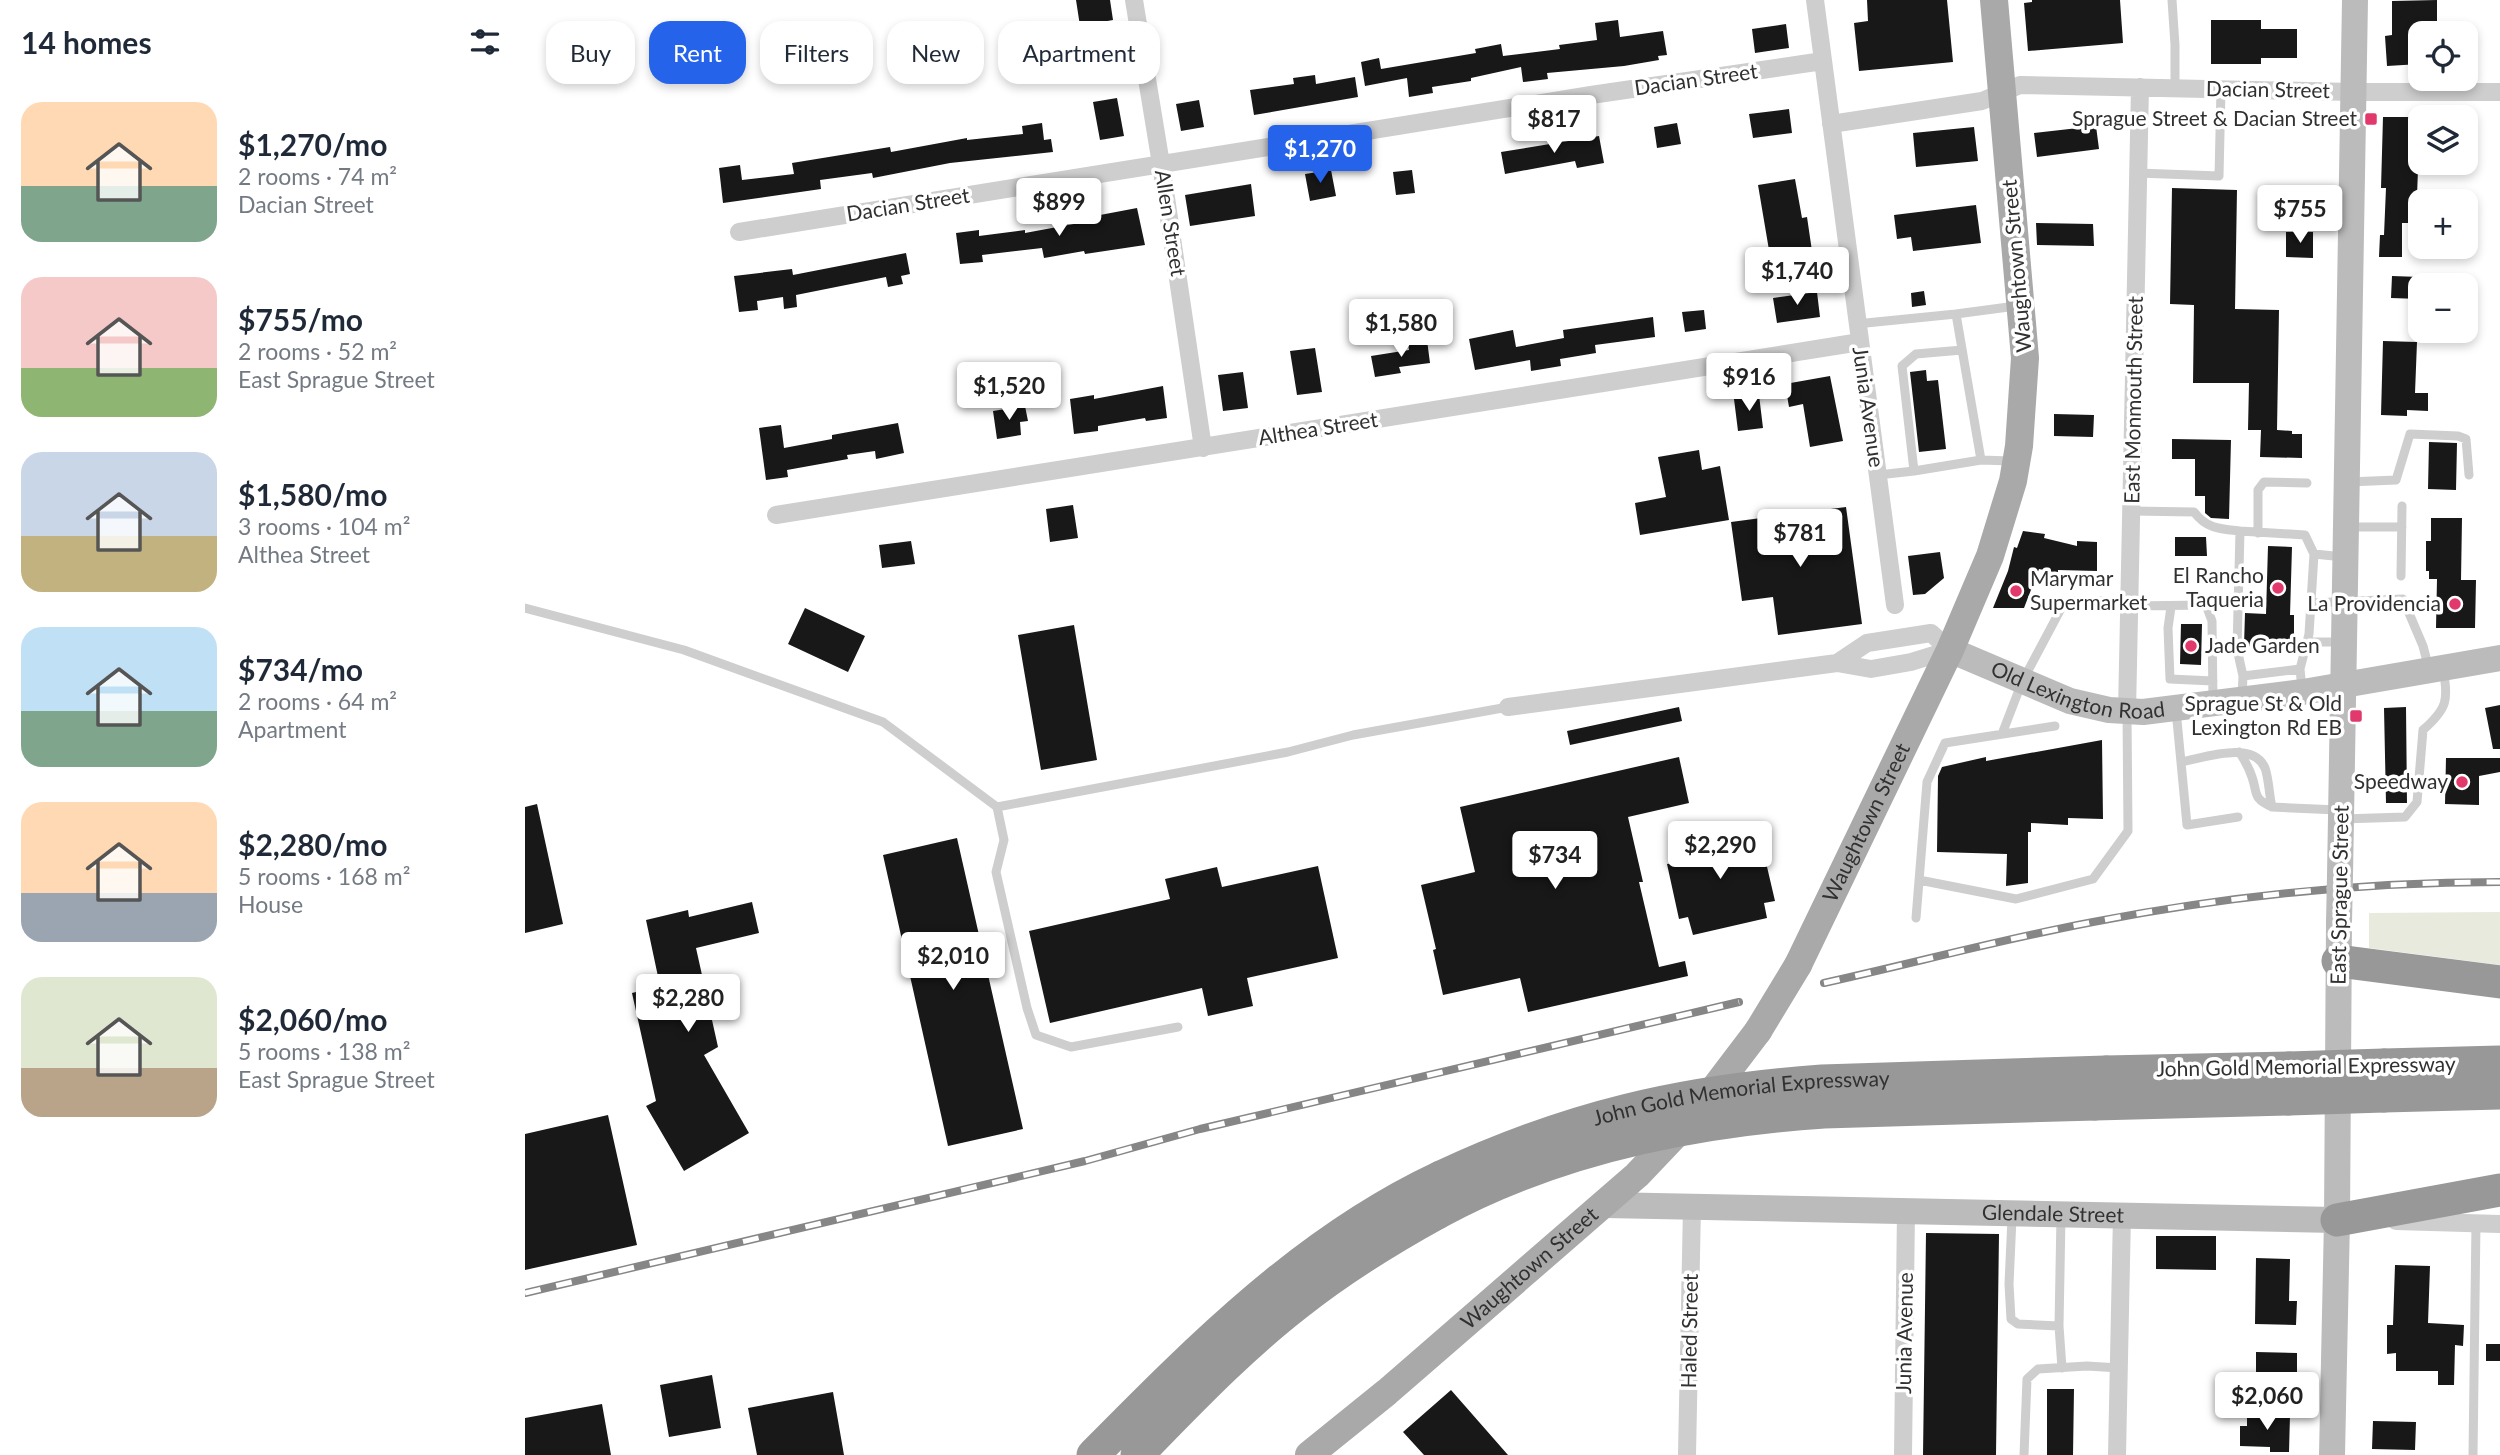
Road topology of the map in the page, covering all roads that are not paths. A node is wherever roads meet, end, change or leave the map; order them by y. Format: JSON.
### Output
{"nodes":[{"id":1,"x":1134,"y":0,"type":"edge"},
{"id":2,"x":1815,"y":0,"type":"edge"},
{"id":3,"x":1994,"y":0,"type":"edge"},
{"id":4,"x":2172,"y":0,"type":"edge"},
{"id":5,"x":2355,"y":0,"type":"edge"},
{"id":6,"x":1823,"y":61,"type":"junction"},
{"id":7,"x":2140,"y":87,"type":"junction"},
{"id":8,"x":2175,"y":88,"type":"junction"},
{"id":9,"x":2221,"y":89,"type":"junction"},
{"id":10,"x":2353,"y":92,"type":"junction"},
{"id":11,"x":2500,"y":92,"type":"edge"},
{"id":12,"x":2002,"y":93,"type":"junction"},
{"id":13,"x":1831,"y":124,"type":"junction"},
{"id":14,"x":1161,"y":164,"type":"junction"},
{"id":15,"x":2138,"y":173,"type":"junction"},
{"id":16,"x":739,"y":232,"type":"dead end"},
{"id":17,"x":2021,"y":305,"type":"junction"},
{"id":18,"x":1955,"y":314,"type":"junction"},
{"id":19,"x":1856,"y":324,"type":"junction"},
{"id":20,"x":1860,"y":342,"type":"junction"},
{"id":21,"x":1962,"y":350,"type":"junction"},
{"id":22,"x":1203,"y":447,"type":"junction"},
{"id":23,"x":1981,"y":460,"type":"junction"},
{"id":24,"x":2016,"y":461,"type":"junction"},
{"id":25,"x":1914,"y":471,"type":"junction"},
{"id":26,"x":1878,"y":475,"type":"junction"},
{"id":27,"x":2469,"y":475,"type":"dead end"},
{"id":28,"x":2347,"y":482,"type":"junction"},
{"id":29,"x":2307,"y":483,"type":"dead end"},
{"id":30,"x":2402,"y":506,"type":"dead end"},
{"id":31,"x":2131,"y":511,"type":"junction"},
{"id":32,"x":776,"y":515,"type":"dead end"},
{"id":33,"x":2346,"y":527,"type":"junction"},
{"id":34,"x":2402,"y":527,"type":"junction"},
{"id":35,"x":2240,"y":531,"type":"junction"},
{"id":36,"x":2258,"y":533,"type":"junction"},
{"id":37,"x":2314,"y":554,"type":"junction"},
{"id":38,"x":2345,"y":558,"type":"junction"},
{"id":39,"x":2401,"y":576,"type":"dead end"},
{"id":40,"x":2345,"y":600,"type":"junction"},
{"id":41,"x":2311,"y":603,"type":"junction"},
{"id":42,"x":2130,"y":604,"type":"junction"},
{"id":43,"x":1895,"y":605,"type":"dead end"},
{"id":44,"x":2171,"y":607,"type":"junction"},
{"id":45,"x":525,"y":608,"type":"edge"},
{"id":46,"x":2308,"y":642,"type":"junction"},
{"id":47,"x":2344,"y":642,"type":"junction"},
{"id":48,"x":1950,"y":650,"type":"junction"},
{"id":49,"x":2500,"y":658,"type":"edge"},
{"id":50,"x":1837,"y":663,"type":"junction"},
{"id":51,"x":2436,"y":669,"type":"junction"},
{"id":52,"x":2301,"y":680,"type":"junction"},
{"id":53,"x":2022,"y":682,"type":"junction"},
{"id":54,"x":2343,"y":685,"type":"junction"},
{"id":55,"x":2242,"y":688,"type":"junction"},
{"id":56,"x":2213,"y":692,"type":"junction"},
{"id":57,"x":1508,"y":707,"type":"joint"},
{"id":58,"x":2176,"y":709,"type":"junction"},
{"id":59,"x":2127,"y":712,"type":"junction"},
{"id":60,"x":2055,"y":726,"type":"dead end"},
{"id":61,"x":2002,"y":734,"type":"junction"},
{"id":62,"x":2239,"y":752,"type":"junction"},
{"id":63,"x":2181,"y":762,"type":"junction"},
{"id":64,"x":997,"y":807,"type":"junction"},
{"id":65,"x":2272,"y":807,"type":"junction"},
{"id":66,"x":2341,"y":814,"type":"junction"},
{"id":67,"x":2238,"y":817,"type":"dead end"},
{"id":68,"x":1919,"y":880,"type":"junction"},
{"id":69,"x":1916,"y":918,"type":"dead end"},
{"id":70,"x":2338,"y":961,"type":"junction"},
{"id":71,"x":2500,"y":982,"type":"edge"},
{"id":72,"x":1178,"y":1027,"type":"dead end"},
{"id":73,"x":2500,"y":1062,"type":"edge"},
{"id":74,"x":2384,"y":1081,"type":"junction"},
{"id":75,"x":2289,"y":1083,"type":"junction"},
{"id":76,"x":2500,"y":1093,"type":"edge"},
{"id":77,"x":2500,"y":1189,"type":"edge"},
{"id":78,"x":1605,"y":1205,"type":"junction"},
{"id":79,"x":1692,"y":1206,"type":"junction"},
{"id":80,"x":1906,"y":1210,"type":"junction"},
{"id":81,"x":2012,"y":1212,"type":"junction"},
{"id":82,"x":2061,"y":1213,"type":"junction"},
{"id":83,"x":2122,"y":1214,"type":"junction"},
{"id":84,"x":2337,"y":1220,"type":"junction"},
{"id":85,"x":2476,"y":1223,"type":"junction"},
{"id":86,"x":2500,"y":1224,"type":"edge"},
{"id":87,"x":2059,"y":1326,"type":"junction"},
{"id":88,"x":2062,"y":1368,"type":"junction"},
{"id":89,"x":2119,"y":1368,"type":"junction"},
{"id":90,"x":1093,"y":1455,"type":"edge"},
{"id":91,"x":1137,"y":1455,"type":"edge"},
{"id":92,"x":1309,"y":1455,"type":"edge"},
{"id":93,"x":1687,"y":1455,"type":"edge"},
{"id":94,"x":1903,"y":1455,"type":"edge"},
{"id":95,"x":2024,"y":1455,"type":"edge"},
{"id":96,"x":2117,"y":1455,"type":"edge"},
{"id":97,"x":2332,"y":1455,"type":"edge"},
{"id":98,"x":2473,"y":1455,"type":"edge"}],
"edges":[{"from":1,"to":14,"type":"street","name":"Allen Street"},
{"from":2,"to":6,"type":"street","name":"Junia Avenue"},
{"from":3,"to":12,"type":"main road","name":"Waughtown Street"},
{"from":4,"to":8,"type":"lane"},
{"from":5,"to":10,"type":"main road","name":"East Sprague Street"},
{"from":6,"to":13,"type":"street","name":"Junia Avenue"},
{"from":6,"to":14,"type":"street","name":"Dacian Street"},
{"from":7,"to":8,"type":"street","name":"Dacian Street"},
{"from":7,"to":12,"type":"street","name":"Dacian Street"},
{"from":7,"to":15,"type":"street","name":"East Monmouth Street"},
{"from":8,"to":9,"type":"street","name":"Dacian Street"},
{"from":9,"to":10,"type":"street","name":"Dacian Street"},
{"from":9,"to":15,"type":"lane"},
{"from":10,"to":11,"type":"street","name":"Dacian Street"},
{"from":10,"to":28,"type":"main road","name":"East Sprague Street"},
{"from":12,"to":13,"type":"street","name":"Dacian Street"},
{"from":12,"to":17,"type":"main road","name":"Waughtown Street"},
{"from":13,"to":19,"type":"street","name":"Junia Avenue"},
{"from":14,"to":16,"type":"street","name":"Dacian Street"},
{"from":14,"to":22,"type":"street","name":"Allen Street"},
{"from":15,"to":31,"type":"street","name":"East Monmouth Street"},
{"from":17,"to":18,"type":"lane"},
{"from":17,"to":24,"type":"main road","name":"Waughtown Street"},
{"from":18,"to":19,"type":"lane"},
{"from":18,"to":21,"type":"lane"},
{"from":19,"to":20,"type":"street","name":"Junia Avenue"},
{"from":20,"to":22,"type":"street","name":"Althea Street"},
{"from":20,"to":26,"type":"street","name":"Junia Avenue"},
{"from":21,"to":23,"type":"lane"},
{"from":21,"to":25,"type":"lane"},
{"from":22,"to":32,"type":"street","name":"Althea Street"},
{"from":23,"to":24,"type":"lane"},
{"from":23,"to":25,"type":"lane"},
{"from":24,"to":48,"type":"main road","name":"Waughtown Street"},
{"from":25,"to":26,"type":"lane"},
{"from":26,"to":43,"type":"street","name":"Junia Avenue"},
{"from":27,"to":28,"type":"lane"},
{"from":28,"to":33,"type":"main road","name":"East Sprague Street"},
{"from":29,"to":36,"type":"lane"},
{"from":30,"to":34,"type":"lane"},
{"from":31,"to":35,"type":"lane"},
{"from":31,"to":42,"type":"street","name":"East Monmouth Street"},
{"from":33,"to":34,"type":"lane"},
{"from":33,"to":38,"type":"main road","name":"East Sprague Street"},
{"from":34,"to":39,"type":"lane"},
{"from":35,"to":36,"type":"lane"},
{"from":35,"to":55,"type":"lane"},
{"from":36,"to":37,"type":"lane"},
{"from":37,"to":38,"type":"lane"},
{"from":37,"to":41,"type":"lane"},
{"from":38,"to":40,"type":"main road","name":"East Sprague Street"},
{"from":40,"to":41,"type":"lane"},
{"from":40,"to":47,"type":"main road","name":"East Sprague Street"},
{"from":40,"to":51,"type":"lane"},
{"from":41,"to":46,"type":"lane"},
{"from":42,"to":44,"type":"lane"},
{"from":42,"to":53,"type":"lane"},
{"from":42,"to":59,"type":"street","name":"East Monmouth Street"},
{"from":44,"to":56,"type":"lane"},
{"from":44,"to":56,"type":"lane"},
{"from":45,"to":64,"type":"lane"},
{"from":46,"to":47,"type":"lane"},
{"from":46,"to":52,"type":"lane"},
{"from":47,"to":54,"type":"main road","name":"East Sprague Street"},
{"from":48,"to":50,"type":"street","name":"Old Lexington Road"},
{"from":48,"to":50,"type":"street","name":"Old Lexington Road"},
{"from":48,"to":53,"type":"main road","name":"Old Lexington Road"},
{"from":48,"to":78,"type":"main road","name":"Waughtown Street","bridge":true},
{"from":49,"to":51,"type":"main road","name":"Old Lexington Road"},
{"from":50,"to":57,"type":"street","name":"Old Lexington Road"},
{"from":51,"to":54,"type":"main road","name":"Old Lexington Road"},
{"from":51,"to":66,"type":"lane"},
{"from":52,"to":54,"type":"main road","name":"Old Lexington Road"},
{"from":52,"to":55,"type":"main road","name":"Old Lexington Road"},
{"from":53,"to":59,"type":"main road","name":"Old Lexington Road"},
{"from":53,"to":61,"type":"lane"},
{"from":54,"to":66,"type":"main road","name":"East Sprague Street"},
{"from":55,"to":56,"type":"main road","name":"Old Lexington Road"},
{"from":56,"to":58,"type":"main road","name":"Old Lexington Road"},
{"from":57,"to":64,"type":"lane"},
{"from":58,"to":59,"type":"main road","name":"Old Lexington Road"},
{"from":58,"to":63,"type":"lane"},
{"from":59,"to":68,"type":"lane"},
{"from":60,"to":61,"type":"lane"},
{"from":61,"to":68,"type":"lane"},
{"from":62,"to":63,"type":"lane"},
{"from":62,"to":65,"type":"lane"},
{"from":62,"to":65,"type":"lane"},
{"from":63,"to":67,"type":"lane"},
{"from":64,"to":72,"type":"lane"},
{"from":65,"to":66,"type":"lane"},
{"from":66,"to":70,"type":"main road","name":"East Sprague Street","bridge":true},
{"from":68,"to":69,"type":"lane"},
{"from":70,"to":71,"type":"highway"},
{"from":70,"to":84,"type":"main road","name":"East Sprague Street"},
{"from":73,"to":74,"type":"highway","name":"John Gold Memorial Expressway"},
{"from":74,"to":75,"type":"highway","name":"John Gold Memorial Expressway","bridge":true},
{"from":74,"to":76,"type":"highway","name":"John Gold Memorial Expressway"},
{"from":75,"to":90,"type":"highway","name":"John Gold Memorial Expressway","bridge":true},
{"from":75,"to":91,"type":"highway","name":"John Gold Memorial Expressway","bridge":true},
{"from":77,"to":84,"type":"highway"},
{"from":78,"to":79,"type":"main road","name":"Glendale Street"},
{"from":78,"to":92,"type":"main road","name":"Waughtown Street"},
{"from":79,"to":80,"type":"main road","name":"Glendale Street"},
{"from":79,"to":93,"type":"street","name":"Haled Street"},
{"from":80,"to":81,"type":"main road","name":"Glendale Street"},
{"from":80,"to":94,"type":"street","name":"Junia Avenue"},
{"from":81,"to":82,"type":"main road","name":"Glendale Street"},
{"from":81,"to":87,"type":"lane"},
{"from":82,"to":83,"type":"main road","name":"Glendale Street"},
{"from":82,"to":87,"type":"lane"},
{"from":83,"to":84,"type":"main road","name":"Glendale Street"},
{"from":83,"to":89,"type":"street"},
{"from":84,"to":85,"type":"street","name":"Glendale Street"},
{"from":84,"to":97,"type":"main road","name":"East Sprague Street"},
{"from":85,"to":86,"type":"street","name":"Glendale Street"},
{"from":85,"to":98,"type":"lane"},
{"from":87,"to":88,"type":"lane"},
{"from":88,"to":89,"type":"lane"},
{"from":88,"to":95,"type":"lane"},
{"from":89,"to":96,"type":"street"}]}
